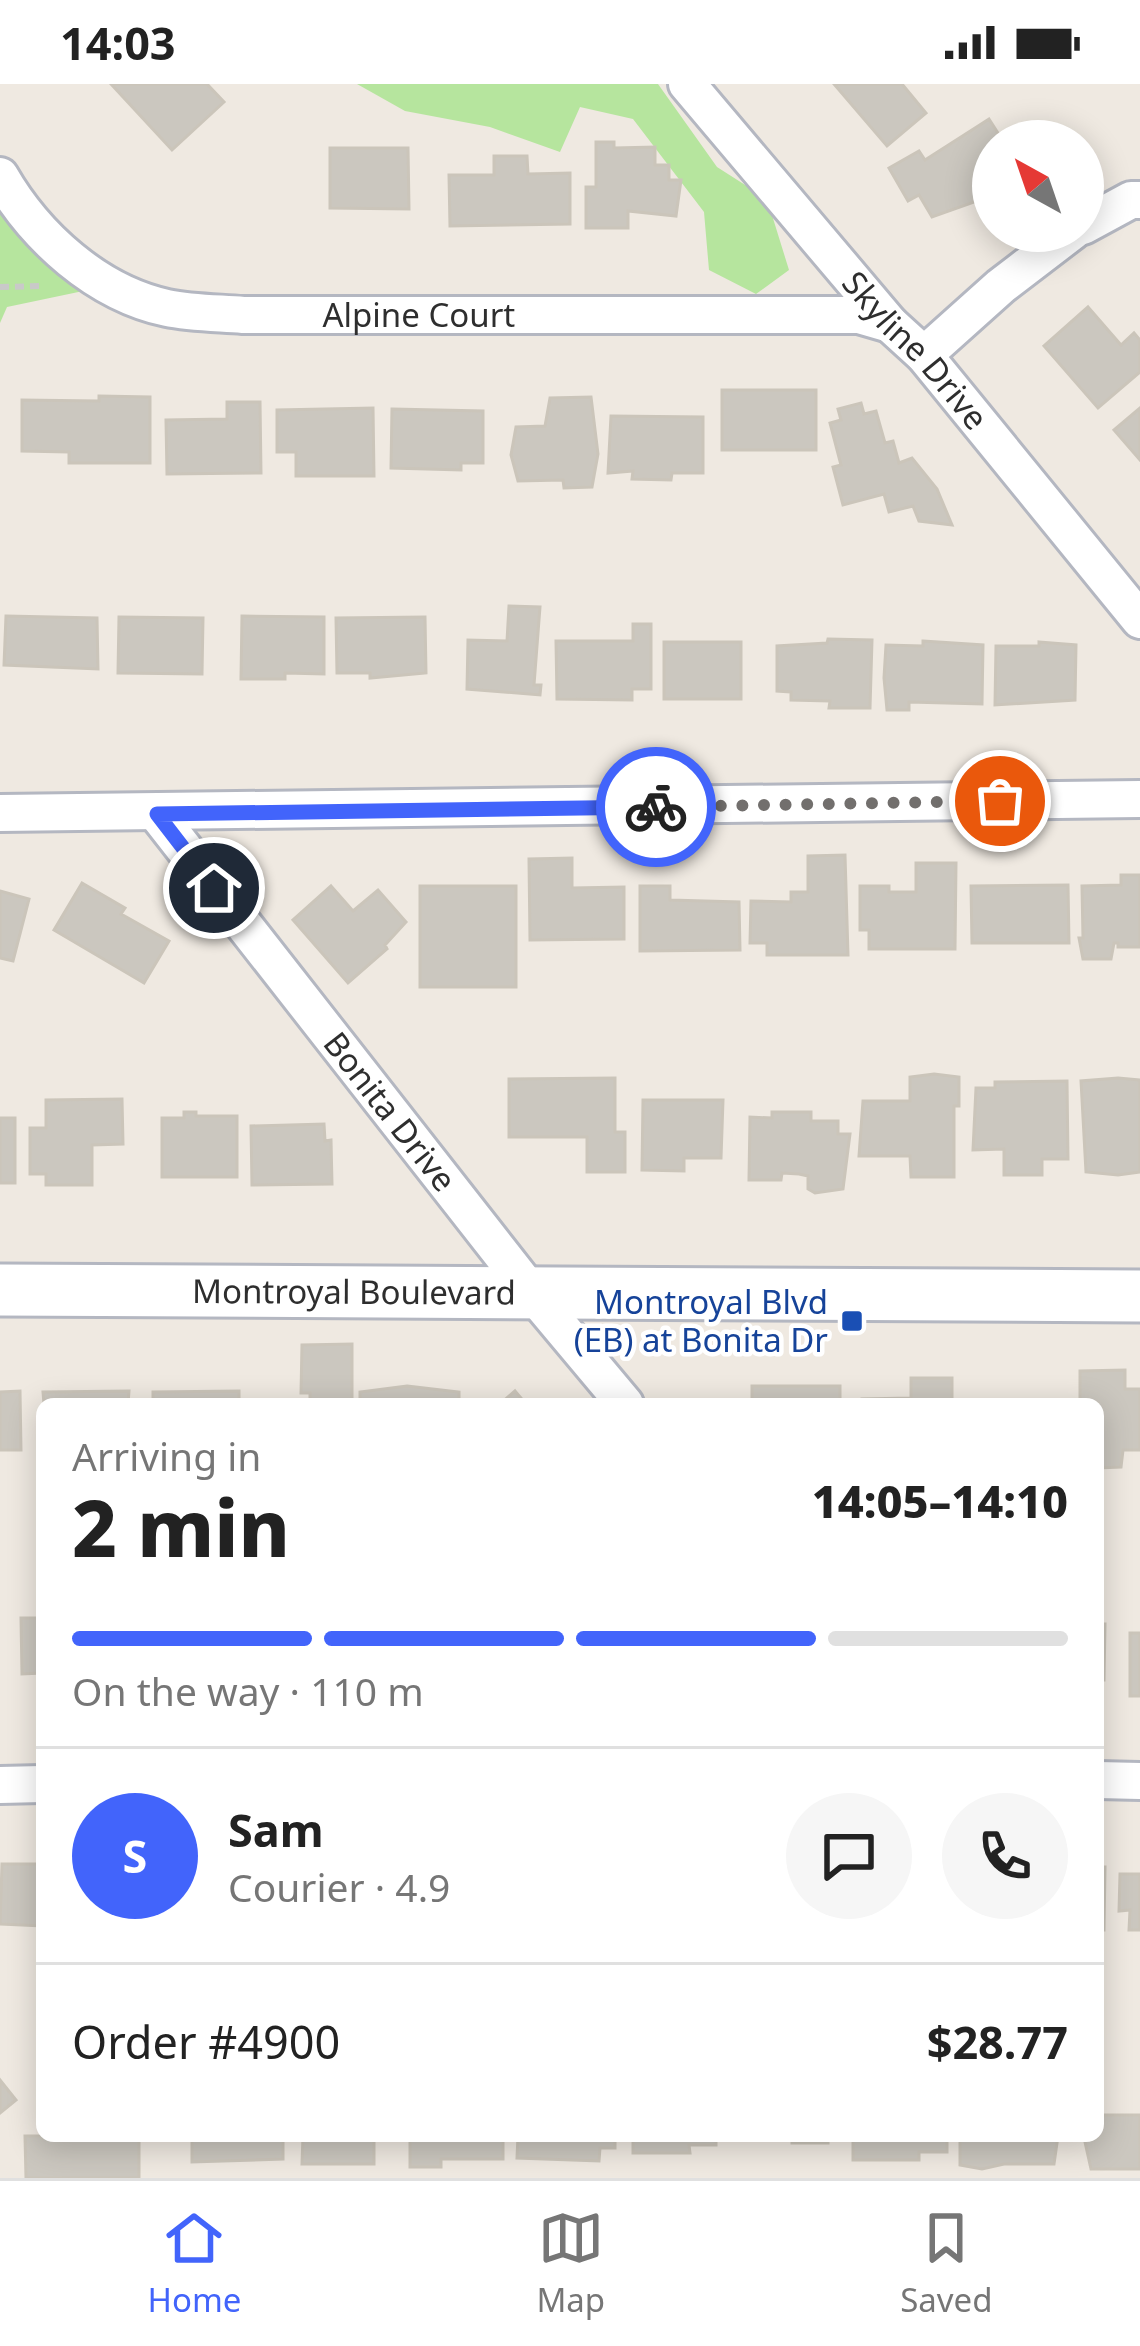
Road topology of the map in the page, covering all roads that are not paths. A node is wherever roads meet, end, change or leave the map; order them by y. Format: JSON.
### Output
{"nodes":[{"id":1,"x":687,"y":84,"type":"edge"},
{"id":2,"x":0,"y":176,"type":"edge"},
{"id":3,"x":1140,"y":200,"type":"edge"},
{"id":4,"x":1104,"y":215,"type":"edge"},
{"id":5,"x":1046,"y":252,"type":"edge"},
{"id":6,"x":890,"y":324,"type":"junction"},
{"id":7,"x":924,"y":355,"type":"junction"},
{"id":8,"x":1140,"y":620,"type":"edge"},
{"id":9,"x":1140,"y":799,"type":"edge"},
{"id":10,"x":0,"y":813,"type":"edge"},
{"id":11,"x":157,"y":814,"type":"junction"},
{"id":12,"x":0,"y":1290,"type":"edge"},
{"id":13,"x":532,"y":1293,"type":"junction"},
{"id":14,"x":1140,"y":1295,"type":"edge"},
{"id":15,"x":620,"y":1398,"type":"edge"},
{"id":16,"x":1104,"y":1780,"type":"edge"},
{"id":17,"x":1140,"y":1781,"type":"edge"},
{"id":18,"x":36,"y":1784,"type":"edge"},
{"id":19,"x":0,"y":1785,"type":"edge"}],
"edges":[{"from":1,"to":6,"type":"street","name":"Skyline Drive"},
{"from":2,"to":6,"type":"street","name":"Alpine Court"},
{"from":3,"to":4,"type":"street"},
{"from":5,"to":7,"type":"street"},
{"from":6,"to":7,"type":"street","name":"Skyline Drive"},
{"from":7,"to":8,"type":"street","name":"Skyline Drive"},
{"from":9,"to":11,"type":"street"},
{"from":10,"to":11,"type":"street"},
{"from":11,"to":13,"type":"street","name":"Bonita Drive"},
{"from":12,"to":13,"type":"street","name":"Montroyal Boulevard"},
{"from":13,"to":14,"type":"street","name":"Montroyal Boulevard"},
{"from":13,"to":15,"type":"street","name":"Bonita Drive"},
{"from":16,"to":17,"type":"street"},
{"from":18,"to":19,"type":"street"}]}
